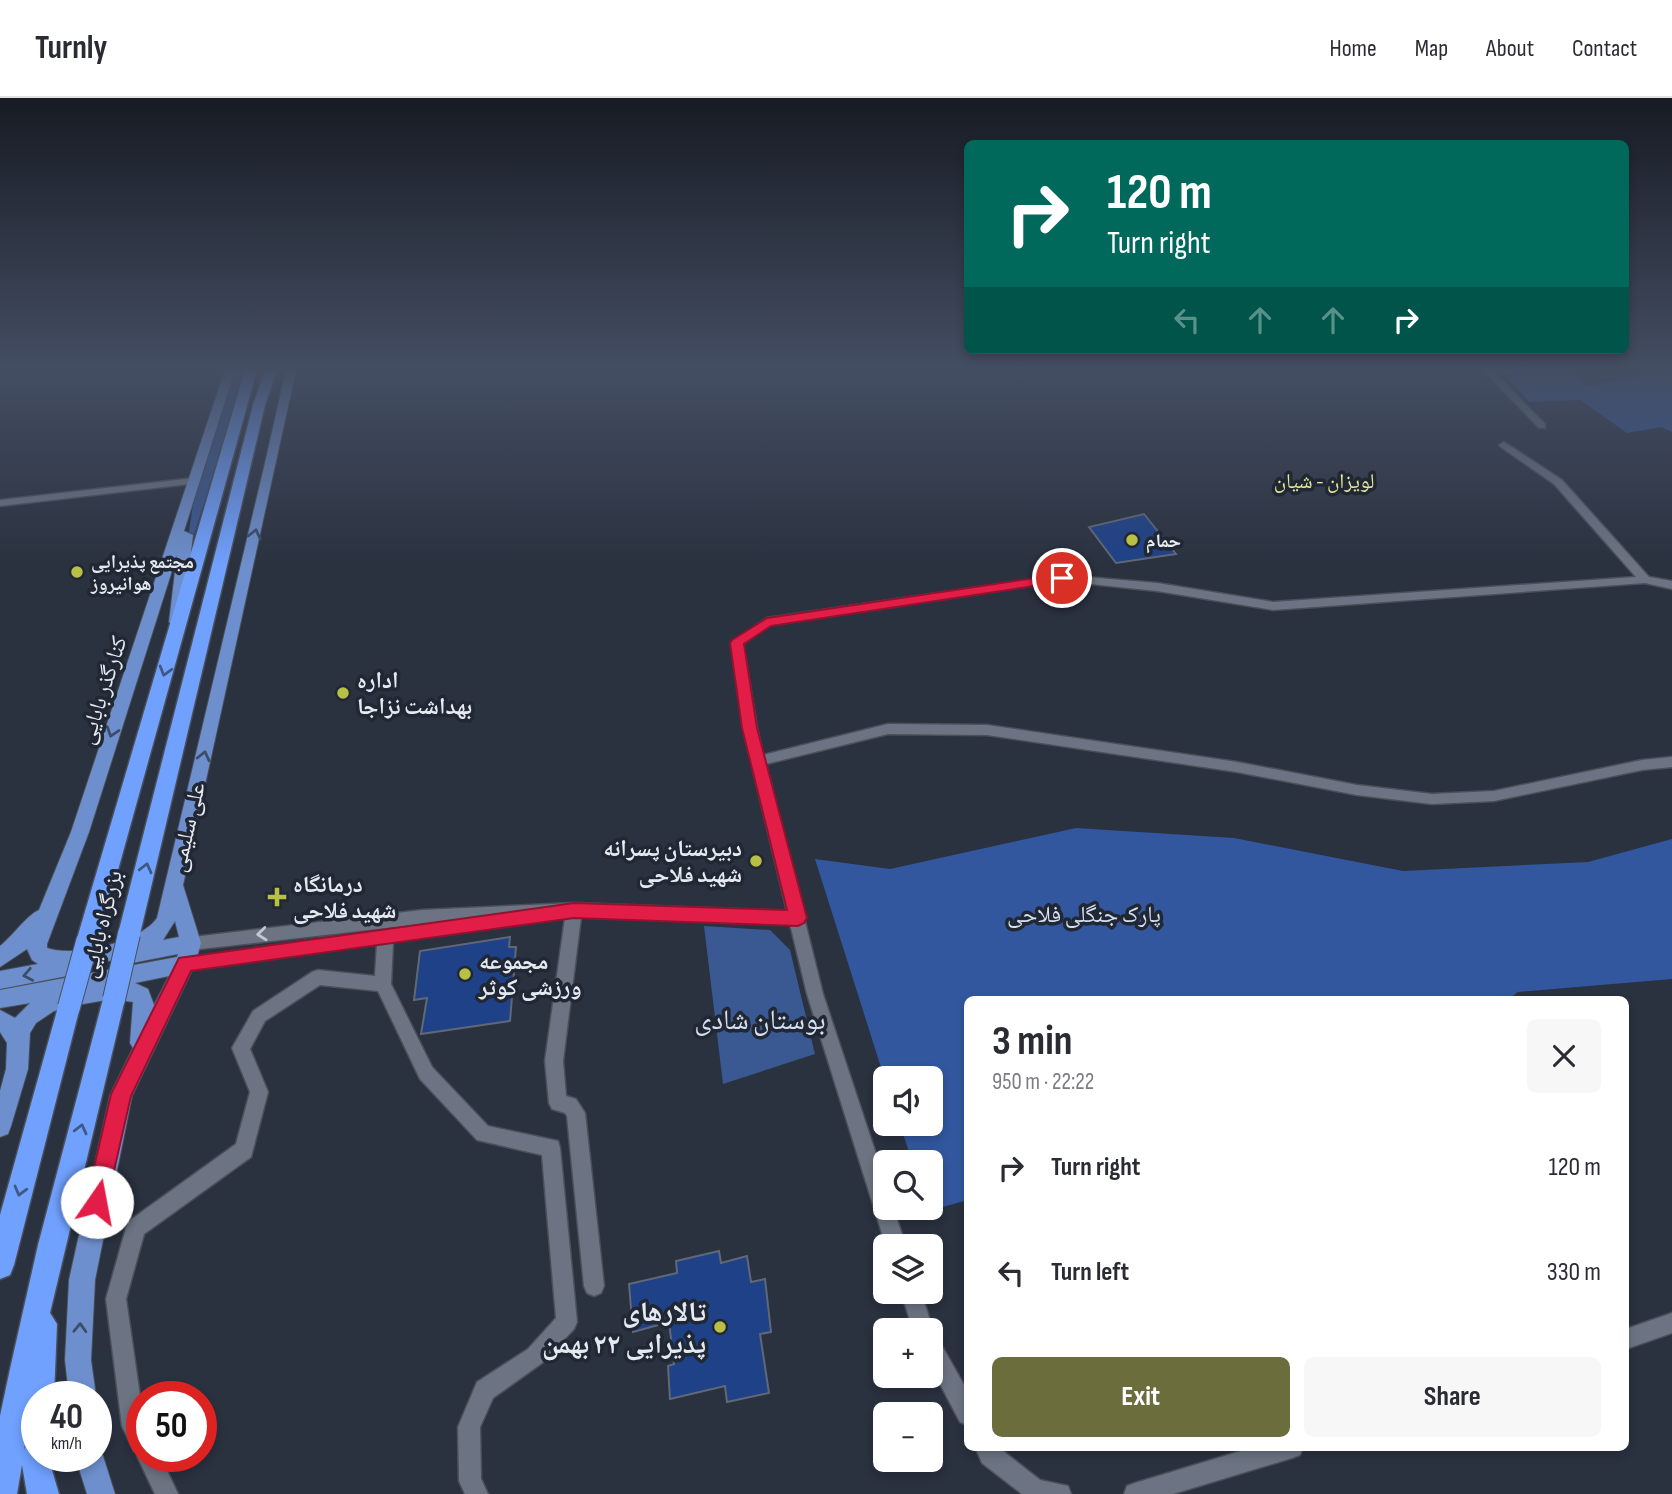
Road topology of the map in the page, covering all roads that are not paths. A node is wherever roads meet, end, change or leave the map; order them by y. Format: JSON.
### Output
{"nodes":[{"id":1,"x":209,"y":435,"type":"edge"},
{"id":2,"x":230,"y":435,"type":"edge"},
{"id":3,"x":253,"y":435,"type":"edge"},
{"id":4,"x":276,"y":435,"type":"edge"},
{"id":5,"x":1504,"y":445,"type":"dead end"},
{"id":6,"x":194,"y":481,"type":"junction"},
{"id":7,"x":0,"y":503,"type":"edge"},
{"id":8,"x":1646,"y":580,"type":"junction"},
{"id":9,"x":1672,"y":585,"type":"edge"},
{"id":10,"x":174,"y":639,"type":"junction"},
{"id":11,"x":758,"y":761,"type":"junction"},
{"id":12,"x":1672,"y":762,"type":"edge"},
{"id":13,"x":174,"y":885,"type":"junction"},
{"id":14,"x":47,"y":910,"type":"junction"},
{"id":15,"x":574,"y":910,"type":"junction"},
{"id":16,"x":798,"y":918,"type":"junction"},
{"id":17,"x":386,"y":937,"type":"junction"},
{"id":18,"x":191,"y":943,"type":"junction"},
{"id":19,"x":0,"y":958,"type":"edge"},
{"id":20,"x":185,"y":964,"type":"junction"},
{"id":21,"x":0,"y":980,"type":"edge"},
{"id":22,"x":383,"y":984,"type":"junction"},
{"id":23,"x":0,"y":999,"type":"edge"},
{"id":24,"x":0,"y":1020,"type":"edge"},
{"id":25,"x":18,"y":1042,"type":"junction"},
{"id":26,"x":140,"y":1054,"type":"junction"},
{"id":27,"x":0,"y":1126,"type":"edge"},
{"id":28,"x":892,"y":1234,"type":"edge"},
{"id":29,"x":0,"y":1265,"type":"edge"},
{"id":30,"x":46,"y":1267,"type":"junction"},
{"id":31,"x":594,"y":1286,"type":"dead end"},
{"id":32,"x":1672,"y":1322,"type":"edge"},
{"id":33,"x":1629,"y":1338,"type":"edge"},
{"id":34,"x":943,"y":1368,"type":"edge"},
{"id":35,"x":40,"y":1381,"type":"edge"},
{"id":36,"x":80,"y":1381,"type":"edge"},
{"id":37,"x":127,"y":1381,"type":"edge"},
{"id":38,"x":964,"y":1407,"type":"edge"},
{"id":39,"x":988,"y":1451,"type":"edge"},
{"id":40,"x":1279,"y":1451,"type":"edge"},
{"id":41,"x":38,"y":1472,"type":"edge"},
{"id":42,"x":94,"y":1472,"type":"edge"},
{"id":43,"x":156,"y":1472,"type":"edge"},
{"id":44,"x":1,"y":1494,"type":"edge"},
{"id":45,"x":43,"y":1494,"type":"edge"},
{"id":46,"x":101,"y":1494,"type":"edge"},
{"id":47,"x":167,"y":1494,"type":"edge"},
{"id":48,"x":477,"y":1494,"type":"edge"},
{"id":49,"x":1060,"y":1494,"type":"edge"},
{"id":50,"x":1135,"y":1494,"type":"edge"}],
"edges":[{"from":1,"to":6,"type":"main road"},
{"from":2,"to":10,"type":"highway","name":"بزرگراه بابایی"},
{"from":30,"to":3,"type":"highway","name":"بزرگراه بابایی","one_way":true,"bridge":true},
{"from":13,"to":4,"type":"main road","name":"علی سلیمی","one_way":true},
{"from":5,"to":8,"type":"street"},
{"from":6,"to":7,"type":"street"},
{"from":6,"to":10,"type":"main road"},
{"from":6,"to":14,"type":"main road","name":"کنارگذر بابایی","one_way":true},
{"from":8,"to":9,"type":"street"},
{"from":8,"to":11,"type":"street"},
{"from":10,"to":29,"type":"highway","name":"بزرگراه بابایی","one_way":true,"bridge":true},
{"from":11,"to":12,"type":"street"},
{"from":11,"to":16,"type":"street"},
{"from":13,"to":14,"type":"main road"},
{"from":13,"to":18,"type":"main road","name":"علی سلیمی"},
{"from":14,"to":19,"type":"main road"},
{"from":15,"to":16,"type":"street"},
{"from":15,"to":17,"type":"street"},
{"from":15,"to":18,"type":"street","one_way":true},
{"from":15,"to":31,"type":"street"},
{"from":16,"to":28,"type":"street"},
{"from":17,"to":20,"type":"street"},
{"from":17,"to":22,"type":"street"},
{"from":18,"to":20,"type":"main road"},
{"from":18,"to":21,"type":"main road","one_way":true},
{"from":20,"to":23,"type":"main road"},
{"from":20,"to":26,"type":"main road"},
{"from":22,"to":37,"type":"street"},
{"from":22,"to":48,"type":"street"},
{"from":24,"to":25,"type":"main road"},
{"from":25,"to":26,"type":"main road"},
{"from":25,"to":27,"type":"main road"},
{"from":36,"to":26,"type":"main road","one_way":true},
{"from":30,"to":35,"type":"highway"},
{"from":30,"to":44,"type":"highway","name":"بزرگراه بابایی"},
{"from":32,"to":33,"type":"street"},
{"from":34,"to":38,"type":"street"},
{"from":39,"to":49,"type":"street"},
{"from":40,"to":50,"type":"street"},
{"from":41,"to":45,"type":"highway"},
{"from":42,"to":46,"type":"main road"},
{"from":43,"to":47,"type":"street"}]}
